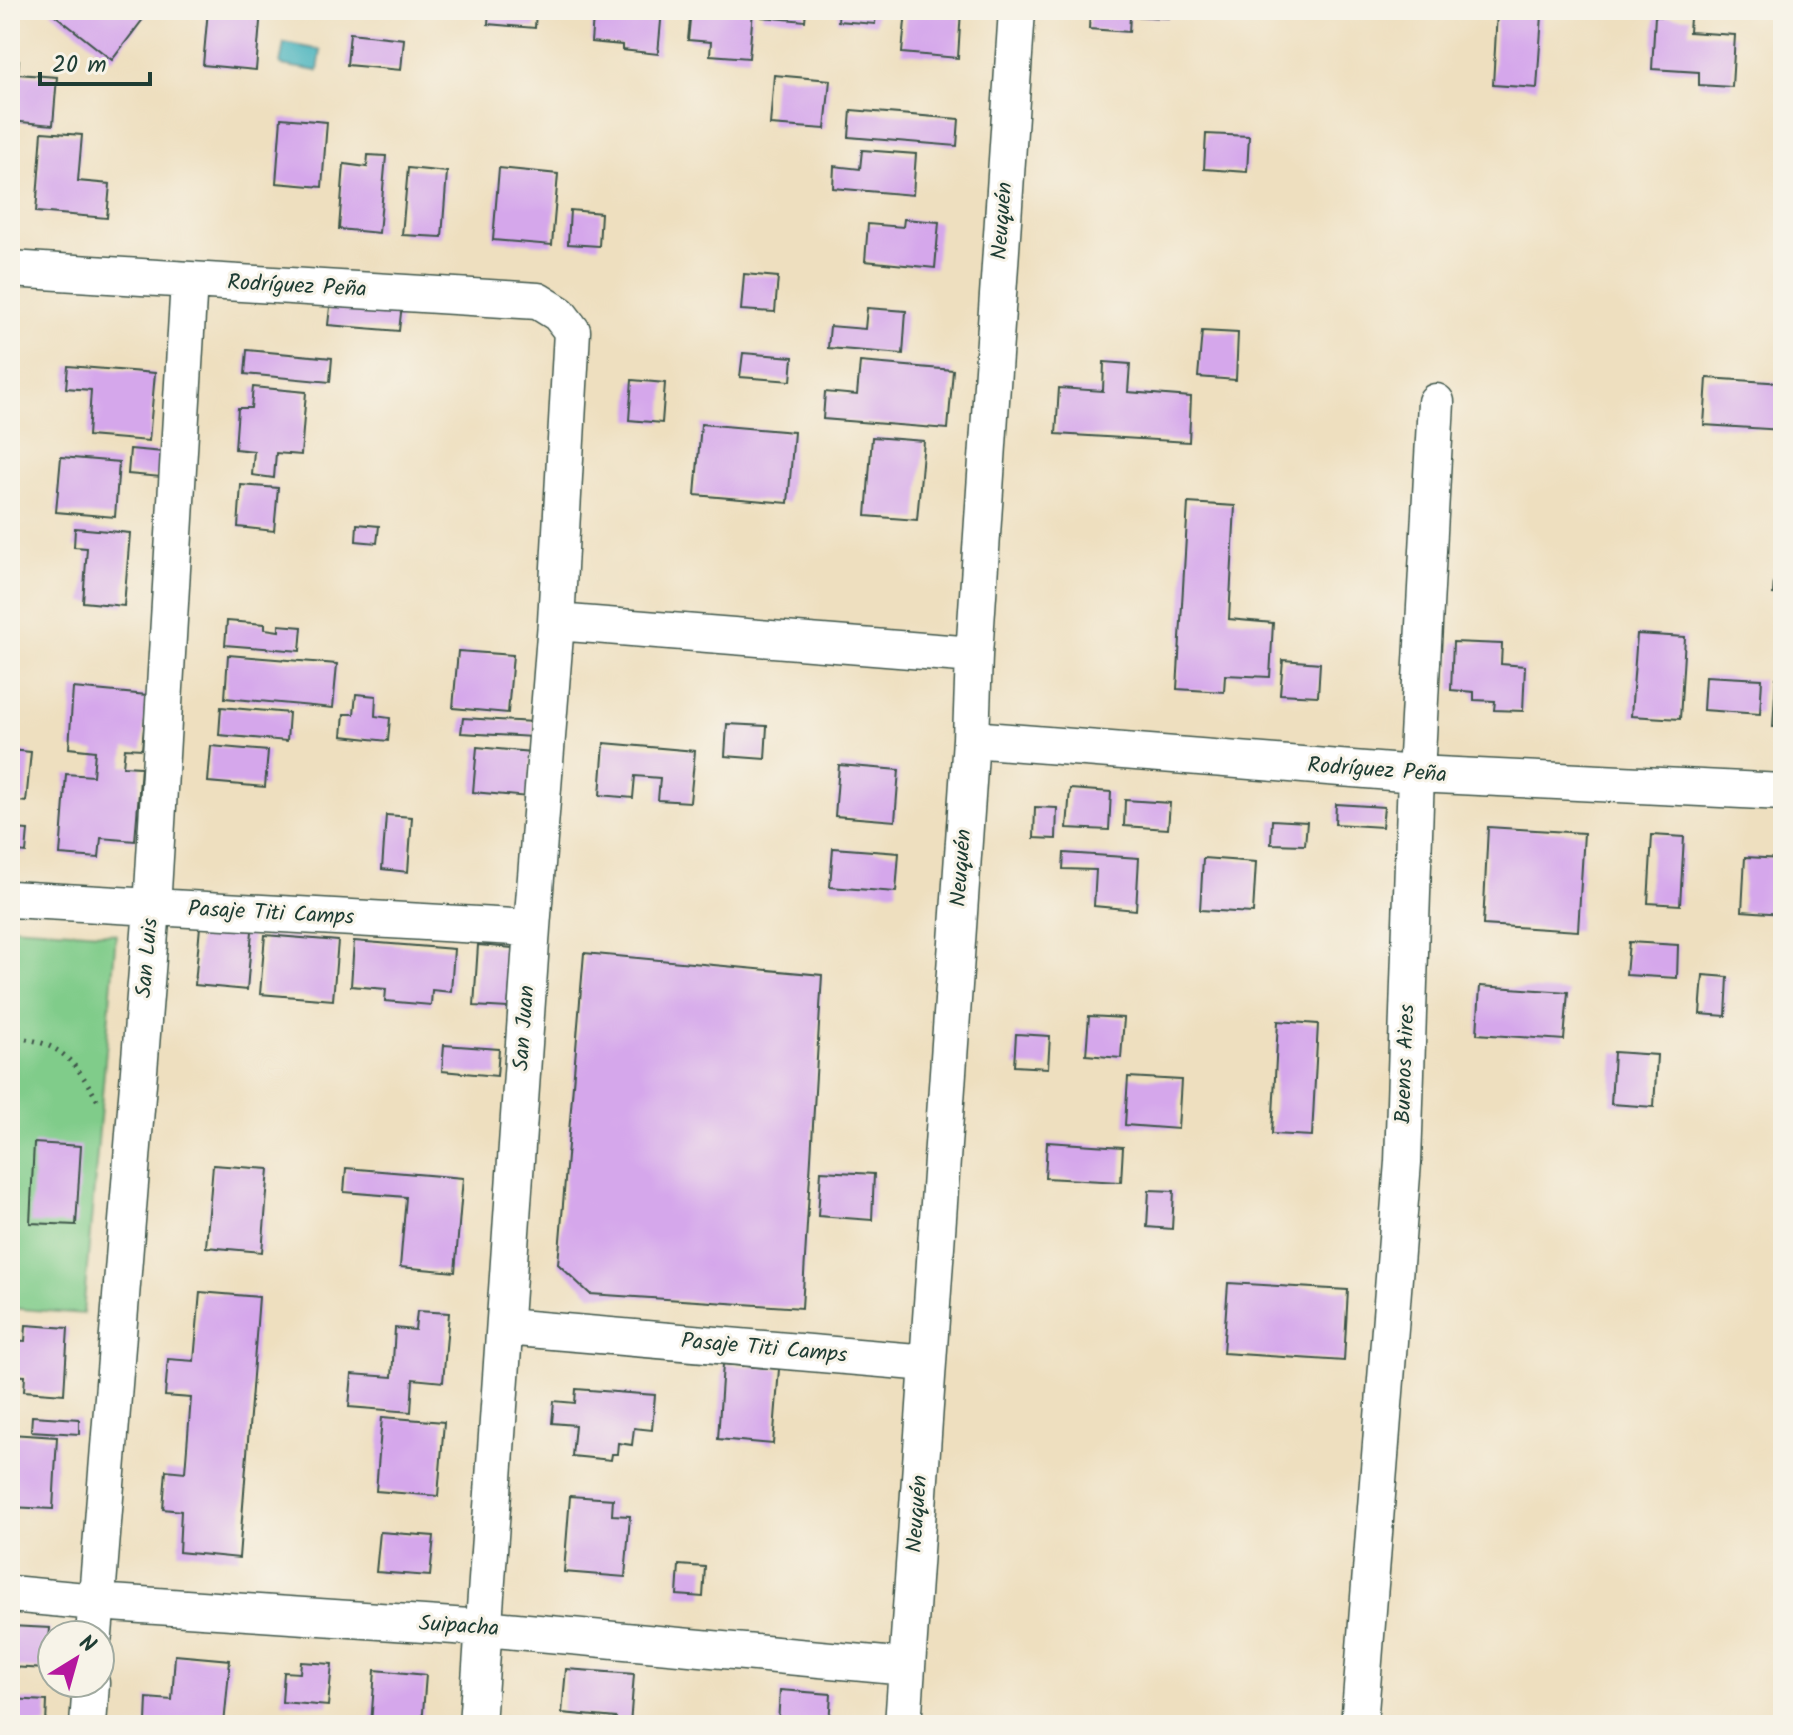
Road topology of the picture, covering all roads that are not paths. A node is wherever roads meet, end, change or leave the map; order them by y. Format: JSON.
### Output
{"nodes":[{"id":1,"x":1017,"y":10,"type":"edge"},
{"id":2,"x":10,"y":269,"type":"edge"},
{"id":3,"x":189,"y":281,"type":"junction"},
{"id":4,"x":572,"y":331,"type":"joint"},
{"id":5,"x":1436,"y":402,"type":"dead end"},
{"id":6,"x":556,"y":622,"type":"junction"},
{"id":7,"x":974,"y":655,"type":"junction"},
{"id":8,"x":971,"y":739,"type":"junction"},
{"id":9,"x":1416,"y":774,"type":"junction"},
{"id":10,"x":1783,"y":792,"type":"edge"},
{"id":11,"x":10,"y":899,"type":"edge"},
{"id":12,"x":152,"y":908,"type":"junction"},
{"id":13,"x":532,"y":928,"type":"junction"},
{"id":14,"x":505,"y":1327,"type":"junction"},
{"id":15,"x":928,"y":1363,"type":"junction"},
{"id":16,"x":10,"y":1594,"type":"edge"},
{"id":17,"x":95,"y":1618,"type":"edge"},
{"id":18,"x":484,"y":1628,"type":"junction"},
{"id":19,"x":907,"y":1667,"type":"junction"},
{"id":20,"x":90,"y":1699,"type":"edge"},
{"id":21,"x":88,"y":1725,"type":"edge"},
{"id":22,"x":477,"y":1725,"type":"edge"},
{"id":23,"x":903,"y":1725,"type":"edge"},
{"id":24,"x":1359,"y":1725,"type":"edge"}],
"edges":[{"from":1,"to":7,"type":"street","name":"Neuquén"},
{"from":2,"to":3,"type":"street","name":"Rodríguez Peña"},
{"from":3,"to":4,"type":"street","name":"Rodríguez Peña"},
{"from":3,"to":12,"type":"street","name":"San Luis"},
{"from":4,"to":6,"type":"street","name":"San Juan"},
{"from":5,"to":9,"type":"street","name":"Buenos Aires"},
{"from":6,"to":7,"type":"street"},
{"from":6,"to":13,"type":"street","name":"San Juan"},
{"from":7,"to":8,"type":"street","name":"Neuquén"},
{"from":8,"to":9,"type":"street","name":"Rodríguez Peña"},
{"from":8,"to":15,"type":"street","name":"Neuquén"},
{"from":9,"to":10,"type":"street","name":"Rodríguez Peña"},
{"from":9,"to":24,"type":"street","name":"Buenos Aires"},
{"from":11,"to":12,"type":"street","name":"Pasaje Titi Camps"},
{"from":12,"to":13,"type":"street","name":"Pasaje Titi Camps"},
{"from":12,"to":17,"type":"street","name":"San Luis"},
{"from":13,"to":14,"type":"street","name":"San Juan"},
{"from":14,"to":15,"type":"street","name":"Pasaje Titi Camps"},
{"from":14,"to":18,"type":"street","name":"San Juan"},
{"from":15,"to":19,"type":"street","name":"Neuquén"},
{"from":16,"to":17,"type":"street","name":"Suipacha"},
{"from":17,"to":18,"type":"street","name":"Suipacha"},
{"from":18,"to":19,"type":"street","name":"Suipacha"},
{"from":18,"to":22,"type":"street","name":"San Juan"},
{"from":19,"to":23,"type":"street","name":"Neuquén"},
{"from":20,"to":21,"type":"street"}]}
